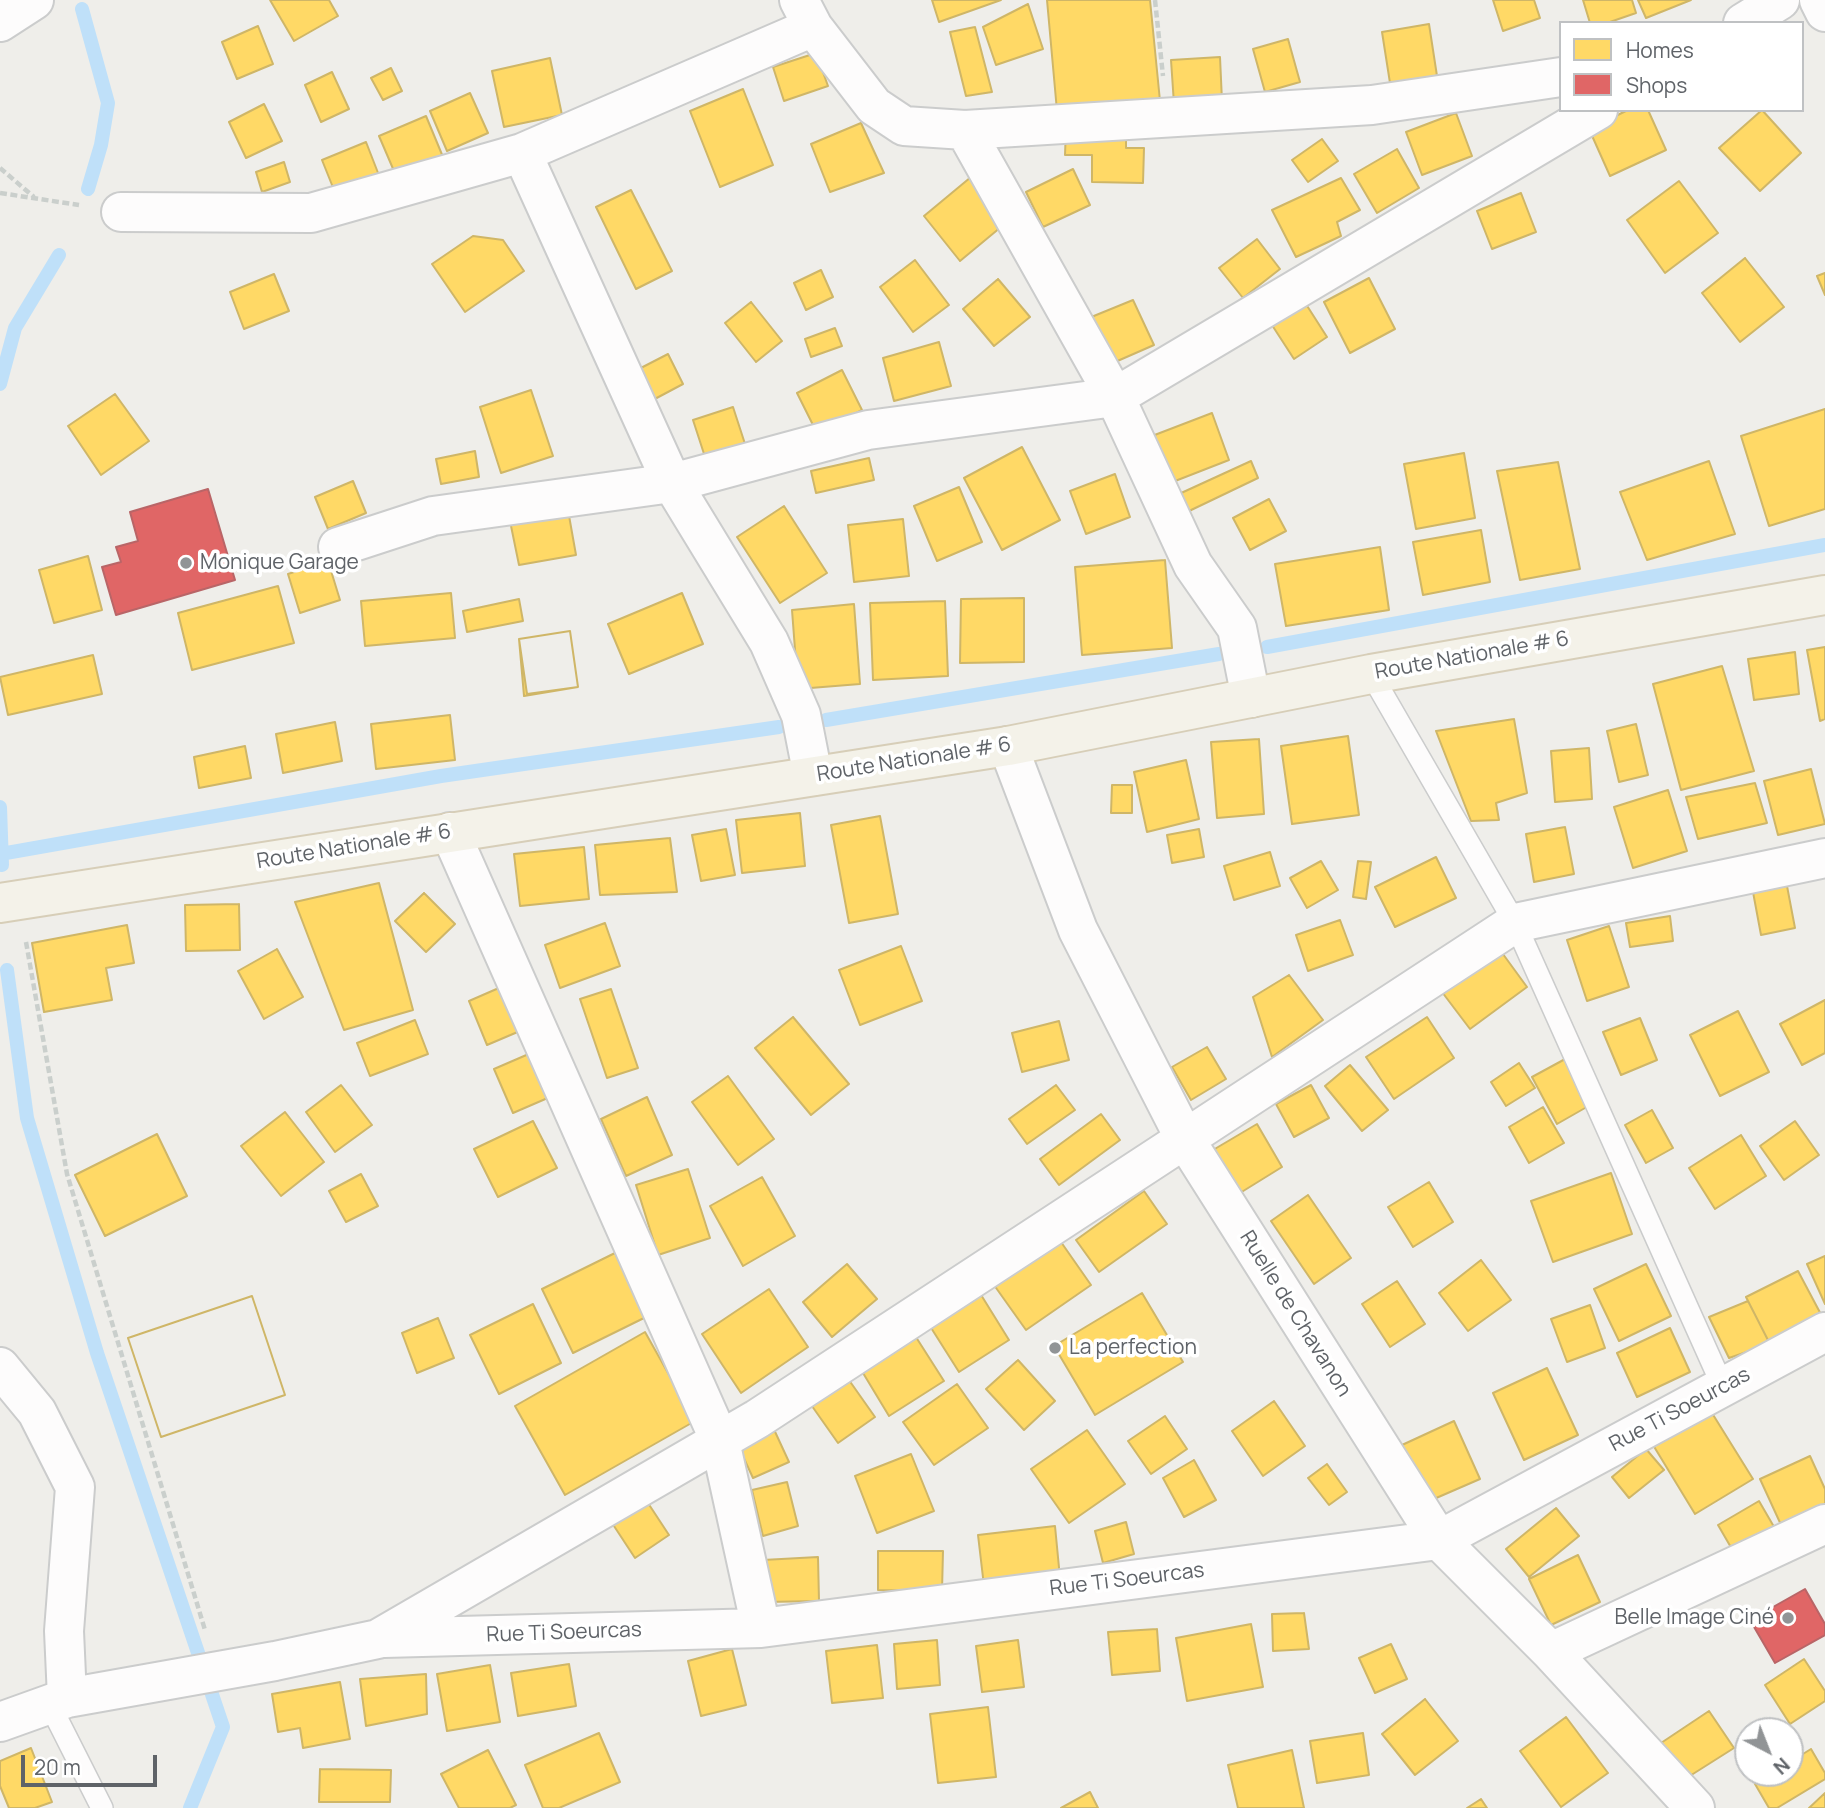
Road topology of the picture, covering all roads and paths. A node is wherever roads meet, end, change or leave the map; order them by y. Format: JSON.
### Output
{"nodes":[{"id":1,"x":34,"y":0,"type":"edge"},
{"id":2,"x":1155,"y":0,"type":"edge"},
{"id":3,"x":1780,"y":0,"type":"edge"},
{"id":4,"x":1819,"y":0,"type":"edge"},
{"id":5,"x":1825,"y":12,"type":"edge"},
{"id":6,"x":806,"y":13,"type":"edge"},
{"id":7,"x":1746,"y":21,"type":"edge"},
{"id":8,"x":0,"y":22,"type":"edge"},
{"id":9,"x":1559,"y":77,"type":"edge"},
{"id":10,"x":1595,"y":112,"type":"edge"},
{"id":11,"x":1168,"y":117,"type":"junction"},
{"id":12,"x":965,"y":130,"type":"junction"},
{"id":13,"x":522,"y":153,"type":"junction"},
{"id":14,"x":0,"y":168,"type":"edge"},
{"id":15,"x":0,"y":192,"type":"edge"},
{"id":16,"x":121,"y":212,"type":"dead end"},
{"id":17,"x":1115,"y":397,"type":"junction"},
{"id":18,"x":672,"y":483,"type":"junction"},
{"id":19,"x":338,"y":547,"type":"dead end"},
{"id":20,"x":1825,"y":594,"type":"edge"},
{"id":21,"x":1371,"y":674,"type":"junction"},
{"id":22,"x":1251,"y":698,"type":"junction"},
{"id":23,"x":1008,"y":746,"type":"junction"},
{"id":24,"x":813,"y":776,"type":"junction"},
{"id":25,"x":450,"y":832,"type":"junction"},
{"id":26,"x":1825,"y":858,"type":"edge"},
{"id":27,"x":9,"y":902,"type":"edge"},
{"id":28,"x":1515,"y":923,"type":"junction"},
{"id":29,"x":1186,"y":1141,"type":"junction"},
{"id":30,"x":1825,"y":1332,"type":"edge"},
{"id":31,"x":0,"y":1367,"type":"edge"},
{"id":32,"x":1723,"y":1387,"type":"junction"},
{"id":33,"x":720,"y":1441,"type":"junction"},
{"id":34,"x":1825,"y":1524,"type":"edge"},
{"id":35,"x":1438,"y":1540,"type":"junction"},
{"id":36,"x":761,"y":1628,"type":"junction"},
{"id":37,"x":378,"y":1639,"type":"junction"},
{"id":38,"x":209,"y":1642,"type":"dead end"},
{"id":39,"x":1551,"y":1652,"type":"junction"},
{"id":40,"x":37,"y":1708,"type":"edge"},
{"id":41,"x":1688,"y":1805,"type":"edge"},
{"id":42,"x":102,"y":1808,"type":"edge"}],
"edges":[{"from":1,"to":8,"type":"street"},
{"from":2,"to":11,"type":"path"},
{"from":3,"to":7,"type":"street"},
{"from":4,"to":5,"type":"street"},
{"from":6,"to":12,"type":"street"},
{"from":6,"to":13,"type":"street"},
{"from":9,"to":11,"type":"street"},
{"from":10,"to":17,"type":"street"},
{"from":11,"to":12,"type":"street"},
{"from":12,"to":17,"type":"street"},
{"from":13,"to":16,"type":"street"},
{"from":13,"to":18,"type":"street"},
{"from":14,"to":15,"type":"path"},
{"from":17,"to":18,"type":"street"},
{"from":17,"to":22,"type":"street"},
{"from":18,"to":19,"type":"street"},
{"from":18,"to":24,"type":"street"},
{"from":20,"to":21,"type":"main road","name":"Route Nationale # 6"},
{"from":21,"to":22,"type":"main road","name":"Route Nationale # 6"},
{"from":21,"to":28,"type":"lane"},
{"from":22,"to":23,"type":"main road","name":"Route Nationale # 6"},
{"from":23,"to":24,"type":"main road","name":"Route Nationale # 6"},
{"from":23,"to":29,"type":"street","name":"Ruelle de Chavanon"},
{"from":24,"to":25,"type":"main road","name":"Route Nationale # 6"},
{"from":25,"to":27,"type":"main road","name":"Route Nationale # 6"},
{"from":25,"to":33,"type":"street"},
{"from":26,"to":28,"type":"street"},
{"from":27,"to":38,"type":"path"},
{"from":28,"to":29,"type":"street"},
{"from":28,"to":32,"type":"lane"},
{"from":29,"to":33,"type":"street"},
{"from":29,"to":35,"type":"street","name":"Ruelle de Chavanon"},
{"from":30,"to":32,"type":"street","name":"Rue Ti Soeurcas"},
{"from":31,"to":40,"type":"street"},
{"from":32,"to":35,"type":"street","name":"Rue Ti Soeurcas"},
{"from":33,"to":36,"type":"street"},
{"from":33,"to":37,"type":"street"},
{"from":34,"to":39,"type":"street"},
{"from":35,"to":36,"type":"street","name":"Rue Ti Soeurcas"},
{"from":35,"to":39,"type":"street","name":"Ruelle de Chavanon"},
{"from":36,"to":37,"type":"street","name":"Rue Ti Soeurcas"},
{"from":37,"to":40,"type":"street"},
{"from":39,"to":41,"type":"street","name":"Ruelle de Chavanon"},
{"from":40,"to":42,"type":"lane"}]}
